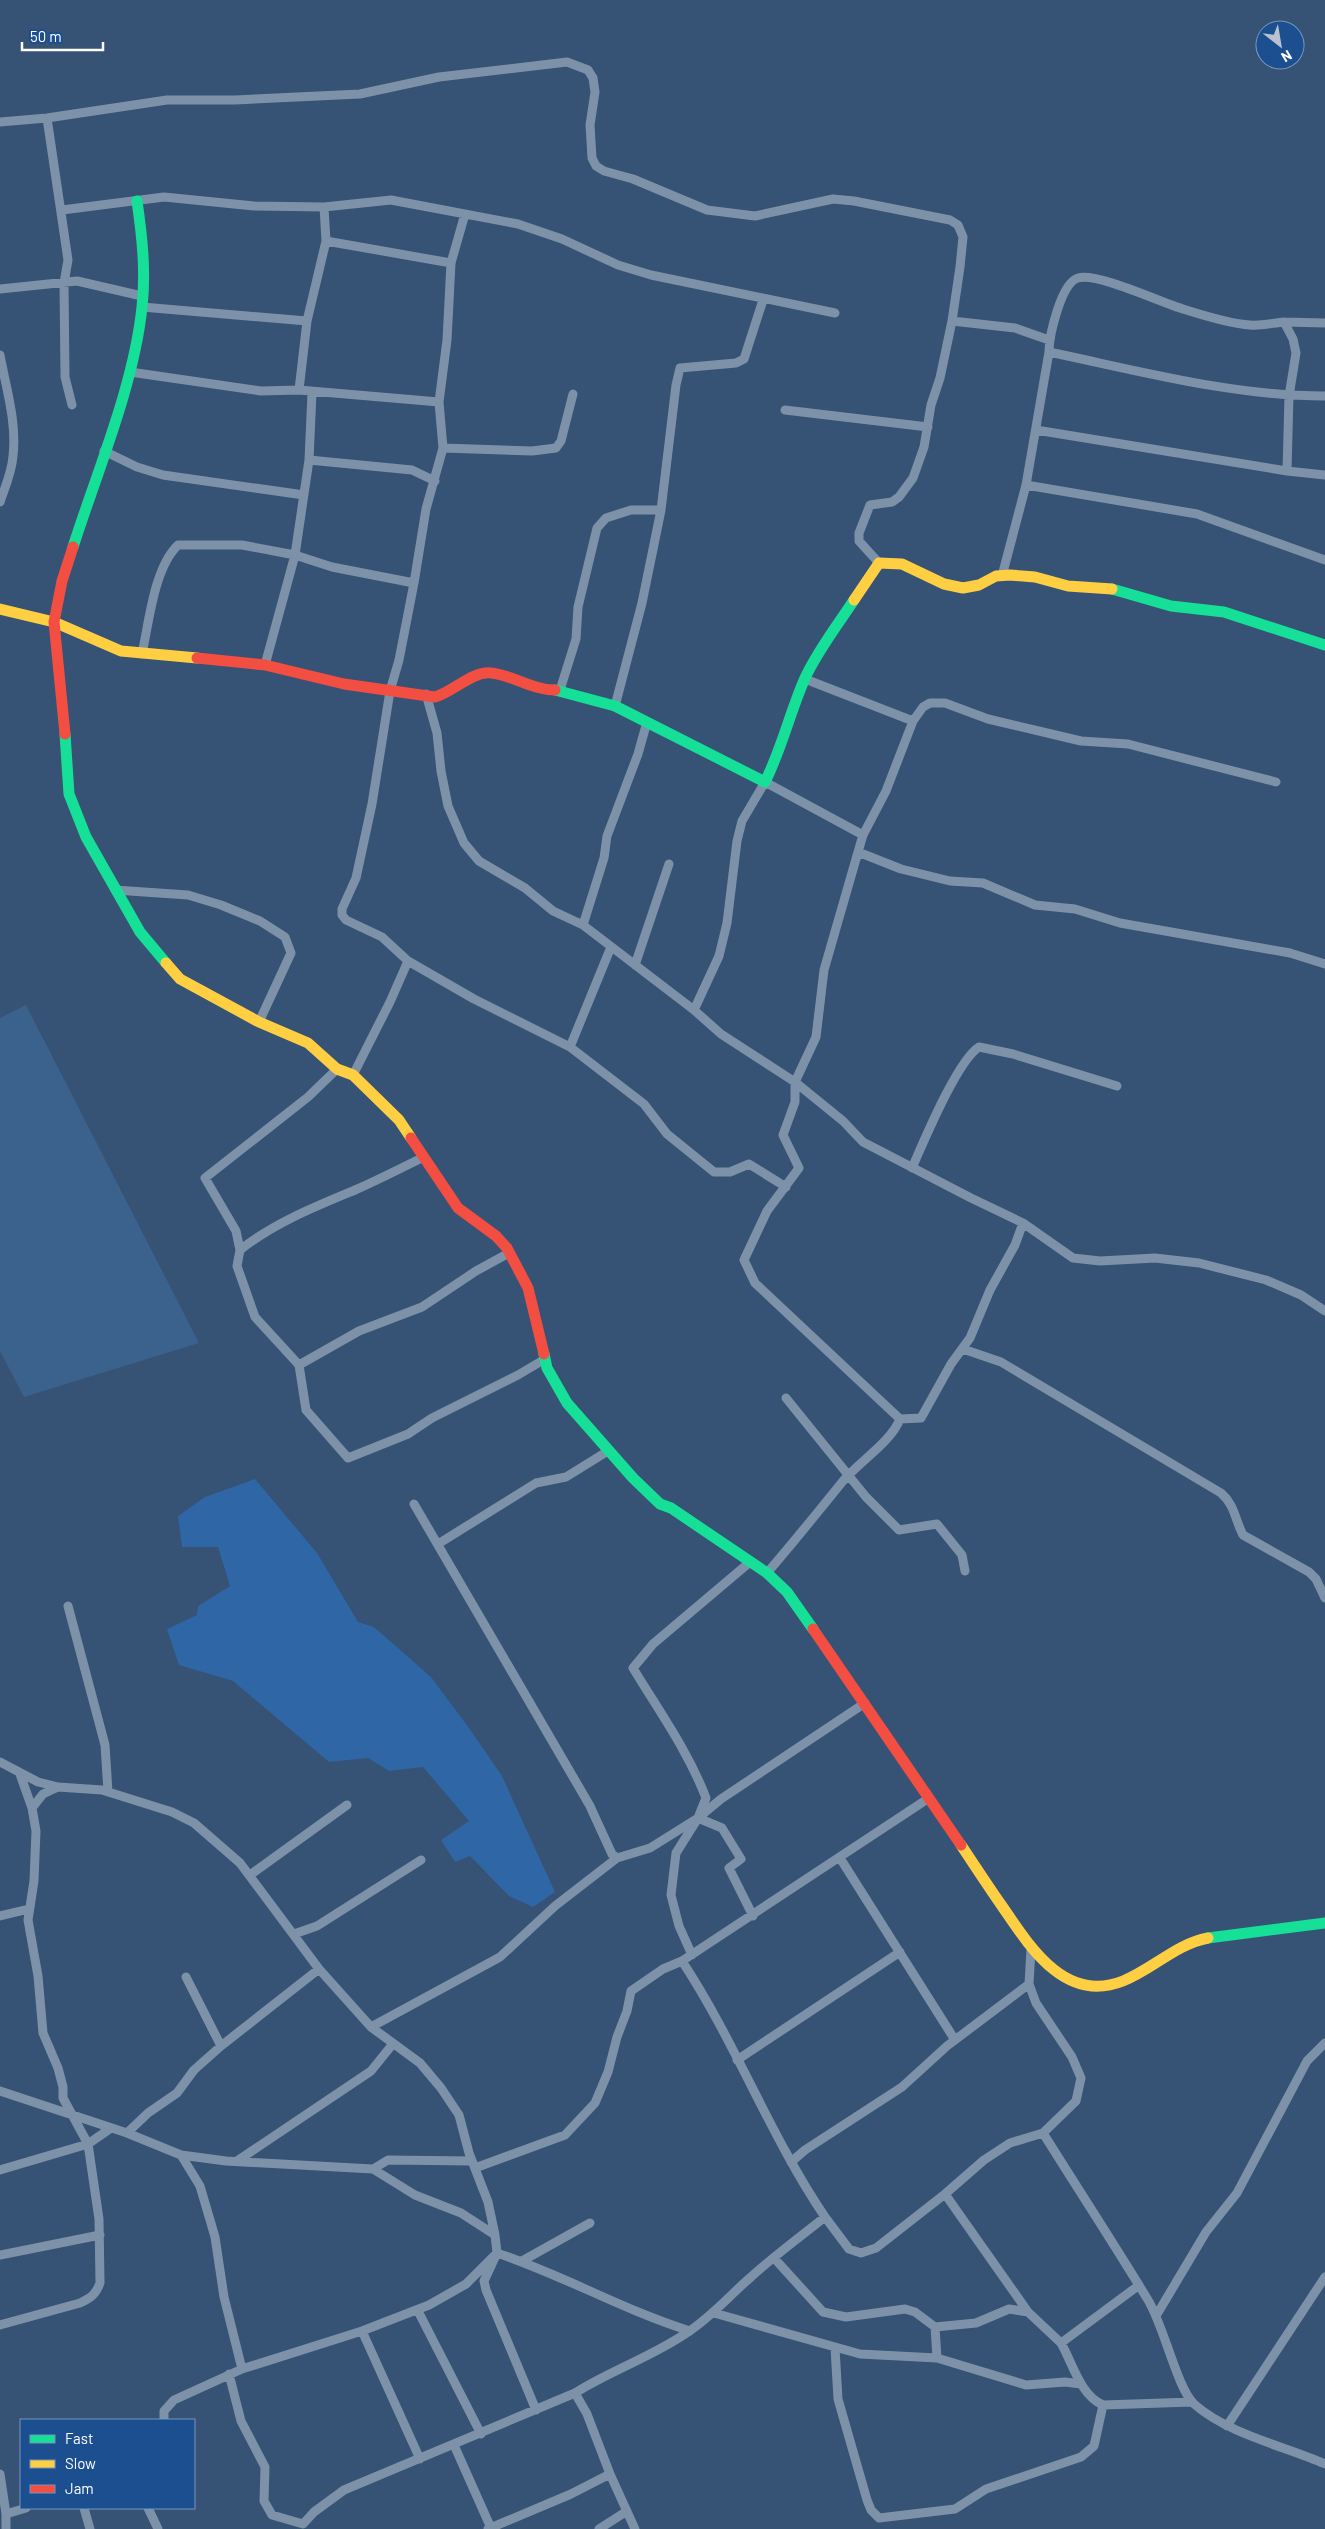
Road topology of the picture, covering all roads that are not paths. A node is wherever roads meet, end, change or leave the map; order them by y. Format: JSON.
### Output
{"nodes":[{"id":1,"x":47,"y":118,"type":"junction"},
{"id":2,"x":0,"y":122,"type":"edge"},
{"id":3,"x":137,"y":201,"type":"junction"},
{"id":4,"x":324,"y":207,"type":"junction"},
{"id":5,"x":62,"y":210,"type":"junction"},
{"id":6,"x":465,"y":214,"type":"junction"},
{"id":7,"x":326,"y":241,"type":"junction"},
{"id":8,"x":451,"y":263,"type":"junction"},
{"id":9,"x":64,"y":283,"type":"junction"},
{"id":10,"x":0,"y":288,"type":"edge"},
{"id":11,"x":764,"y":300,"type":"junction"},
{"id":12,"x":142,"y":302,"type":"junction"},
{"id":13,"x":835,"y":313,"type":"dead end"},
{"id":14,"x":952,"y":320,"type":"junction"},
{"id":15,"x":307,"y":321,"type":"junction"},
{"id":16,"x":1284,"y":322,"type":"junction"},
{"id":17,"x":1325,"y":323,"type":"edge"},
{"id":18,"x":1049,"y":340,"type":"junction"},
{"id":19,"x":1049,"y":352,"type":"junction"},
{"id":20,"x":0,"y":355,"type":"edge"},
{"id":21,"x":130,"y":372,"type":"junction"},
{"id":22,"x":299,"y":390,"type":"junction"},
{"id":23,"x":312,"y":393,"type":"junction"},
{"id":24,"x":573,"y":394,"type":"dead end"},
{"id":25,"x":1289,"y":396,"type":"junction"},
{"id":26,"x":1325,"y":396,"type":"edge"},
{"id":27,"x":439,"y":402,"type":"junction"},
{"id":28,"x":72,"y":405,"type":"dead end"},
{"id":29,"x":785,"y":410,"type":"dead end"},
{"id":30,"x":928,"y":427,"type":"junction"},
{"id":31,"x":1036,"y":430,"type":"junction"},
{"id":32,"x":443,"y":448,"type":"junction"},
{"id":33,"x":104,"y":451,"type":"junction"},
{"id":34,"x":309,"y":460,"type":"junction"},
{"id":35,"x":1288,"y":471,"type":"junction"},
{"id":36,"x":1325,"y":475,"type":"edge"},
{"id":37,"x":435,"y":481,"type":"junction"},
{"id":38,"x":1026,"y":485,"type":"junction"},
{"id":39,"x":304,"y":495,"type":"junction"},
{"id":40,"x":0,"y":502,"type":"edge"},
{"id":41,"x":661,"y":510,"type":"junction"},
{"id":42,"x":295,"y":555,"type":"junction"},
{"id":43,"x":1325,"y":560,"type":"edge"},
{"id":44,"x":879,"y":563,"type":"junction"},
{"id":45,"x":1002,"y":576,"type":"junction"},
{"id":46,"x":414,"y":583,"type":"junction"},
{"id":47,"x":0,"y":609,"type":"edge"},
{"id":48,"x":54,"y":622,"type":"junction"},
{"id":49,"x":1325,"y":645,"type":"edge"},
{"id":50,"x":142,"y":654,"type":"junction"},
{"id":51,"x":265,"y":665,"type":"junction"},
{"id":52,"x":805,"y":679,"type":"junction"},
{"id":53,"x":390,"y":690,"type":"junction"},
{"id":54,"x":560,"y":690,"type":"junction"},
{"id":55,"x":426,"y":694,"type":"junction"},
{"id":56,"x":615,"y":706,"type":"junction"},
{"id":57,"x":913,"y":721,"type":"junction"},
{"id":58,"x":647,"y":722,"type":"junction"},
{"id":59,"x":765,"y":782,"type":"junction"},
{"id":60,"x":1276,"y":782,"type":"dead end"},
{"id":61,"x":863,"y":835,"type":"junction"},
{"id":62,"x":858,"y":852,"type":"junction"},
{"id":63,"x":669,"y":864,"type":"dead end"},
{"id":64,"x":115,"y":890,"type":"junction"},
{"id":65,"x":583,"y":925,"type":"junction"},
{"id":66,"x":611,"y":947,"type":"junction"},
{"id":67,"x":408,"y":961,"type":"junction"},
{"id":68,"x":1325,"y":964,"type":"edge"},
{"id":69,"x":636,"y":965,"type":"junction"},
{"id":70,"x":694,"y":1010,"type":"junction"},
{"id":71,"x":259,"y":1022,"type":"junction"},
{"id":72,"x":570,"y":1047,"type":"junction"},
{"id":73,"x":337,"y":1069,"type":"junction"},
{"id":74,"x":353,"y":1075,"type":"junction"},
{"id":75,"x":795,"y":1082,"type":"junction"},
{"id":76,"x":1117,"y":1086,"type":"dead end"},
{"id":77,"x":424,"y":1157,"type":"junction"},
{"id":78,"x":912,"y":1168,"type":"junction"},
{"id":79,"x":786,"y":1187,"type":"junction"},
{"id":80,"x":1023,"y":1223,"type":"junction"},
{"id":81,"x":240,"y":1250,"type":"junction"},
{"id":82,"x":509,"y":1252,"type":"junction"},
{"id":83,"x":1325,"y":1310,"type":"edge"},
{"id":84,"x":963,"y":1348,"type":"junction"},
{"id":85,"x":545,"y":1359,"type":"junction"},
{"id":86,"x":299,"y":1365,"type":"junction"},
{"id":87,"x":786,"y":1398,"type":"dead end"},
{"id":88,"x":900,"y":1419,"type":"junction"},
{"id":89,"x":608,"y":1451,"type":"junction"},
{"id":90,"x":850,"y":1475,"type":"junction"},
{"id":91,"x":414,"y":1504,"type":"dead end"},
{"id":92,"x":438,"y":1544,"type":"junction"},
{"id":93,"x":750,"y":1562,"type":"junction"},
{"id":94,"x":965,"y":1571,"type":"dead end"},
{"id":95,"x":767,"y":1573,"type":"junction"},
{"id":96,"x":1325,"y":1598,"type":"edge"},
{"id":97,"x":68,"y":1606,"type":"dead end"},
{"id":98,"x":865,"y":1703,"type":"junction"},
{"id":99,"x":0,"y":1762,"type":"edge"},
{"id":100,"x":20,"y":1774,"type":"junction"},
{"id":101,"x":58,"y":1787,"type":"junction"},
{"id":102,"x":108,"y":1792,"type":"junction"},
{"id":103,"x":930,"y":1798,"type":"junction"},
{"id":104,"x":347,"y":1805,"type":"dead end"},
{"id":105,"x":32,"y":1808,"type":"junction"},
{"id":106,"x":698,"y":1818,"type":"junction"},
{"id":107,"x":617,"y":1858,"type":"junction"},
{"id":108,"x":840,"y":1858,"type":"junction"},
{"id":109,"x":421,"y":1860,"type":"dead end"},
{"id":110,"x":250,"y":1876,"type":"junction"},
{"id":111,"x":29,"y":1909,"type":"junction"},
{"id":112,"x":0,"y":1916,"type":"edge"},
{"id":113,"x":753,"y":1916,"type":"junction"},
{"id":114,"x":1325,"y":1923,"type":"edge"},
{"id":115,"x":294,"y":1934,"type":"junction"},
{"id":116,"x":1031,"y":1949,"type":"junction"},
{"id":117,"x":900,"y":1952,"type":"junction"},
{"id":118,"x":692,"y":1956,"type":"junction"},
{"id":119,"x":682,"y":1961,"type":"junction"},
{"id":120,"x":319,"y":1968,"type":"junction"},
{"id":121,"x":186,"y":1977,"type":"dead end"},
{"id":122,"x":1028,"y":1984,"type":"junction"},
{"id":123,"x":371,"y":2027,"type":"junction"},
{"id":124,"x":955,"y":2040,"type":"junction"},
{"id":125,"x":1325,"y":2043,"type":"edge"},
{"id":126,"x":392,"y":2045,"type":"junction"},
{"id":127,"x":221,"y":2046,"type":"junction"},
{"id":128,"x":737,"y":2060,"type":"junction"},
{"id":129,"x":0,"y":2091,"type":"edge"},
{"id":130,"x":74,"y":2116,"type":"junction"},
{"id":131,"x":111,"y":2128,"type":"junction"},
{"id":132,"x":127,"y":2133,"type":"junction"},
{"id":133,"x":1043,"y":2133,"type":"junction"},
{"id":134,"x":88,"y":2144,"type":"junction"},
{"id":135,"x":181,"y":2155,"type":"junction"},
{"id":136,"x":237,"y":2161,"type":"junction"},
{"id":137,"x":791,"y":2162,"type":"junction"},
{"id":138,"x":474,"y":2165,"type":"junction"},
{"id":139,"x":373,"y":2169,"type":"junction"},
{"id":140,"x":0,"y":2170,"type":"edge"},
{"id":141,"x":945,"y":2194,"type":"junction"},
{"id":142,"x":825,"y":2217,"type":"junction"},
{"id":143,"x":590,"y":2223,"type":"dead end"},
{"id":144,"x":495,"y":2235,"type":"junction"},
{"id":145,"x":100,"y":2236,"type":"junction"},
{"id":146,"x":497,"y":2253,"type":"junction"},
{"id":147,"x":0,"y":2255,"type":"edge"},
{"id":148,"x":774,"y":2258,"type":"junction"},
{"id":149,"x":522,"y":2261,"type":"junction"},
{"id":150,"x":1325,"y":2277,"type":"edge"},
{"id":151,"x":1138,"y":2286,"type":"junction"},
{"id":152,"x":418,"y":2311,"type":"junction"},
{"id":153,"x":1028,"y":2312,"type":"junction"},
{"id":154,"x":714,"y":2313,"type":"junction"},
{"id":155,"x":1156,"y":2316,"type":"junction"},
{"id":156,"x":0,"y":2325,"type":"edge"},
{"id":157,"x":935,"y":2328,"type":"junction"},
{"id":158,"x":362,"y":2331,"type":"junction"},
{"id":159,"x":690,"y":2331,"type":"junction"},
{"id":160,"x":1061,"y":2343,"type":"junction"},
{"id":161,"x":834,"y":2348,"type":"junction"},
{"id":162,"x":937,"y":2358,"type":"junction"},
{"id":163,"x":242,"y":2369,"type":"junction"},
{"id":164,"x":229,"y":2374,"type":"junction"},
{"id":165,"x":1081,"y":2384,"type":"junction"},
{"id":166,"x":574,"y":2394,"type":"junction"},
{"id":167,"x":1192,"y":2402,"type":"junction"},
{"id":168,"x":1103,"y":2405,"type":"junction"},
{"id":169,"x":536,"y":2410,"type":"junction"},
{"id":170,"x":164,"y":2419,"type":"edge"},
{"id":171,"x":1227,"y":2426,"type":"junction"},
{"id":172,"x":481,"y":2434,"type":"junction"},
{"id":173,"x":454,"y":2445,"type":"junction"},
{"id":174,"x":420,"y":2459,"type":"junction"},
{"id":175,"x":1325,"y":2464,"type":"edge"},
{"id":176,"x":0,"y":2474,"type":"edge"},
{"id":177,"x":610,"y":2474,"type":"junction"},
{"id":178,"x":23,"y":2509,"type":"edge"},
{"id":179,"x":84,"y":2509,"type":"edge"},
{"id":180,"x":148,"y":2509,"type":"edge"},
{"id":181,"x":627,"y":2511,"type":"junction"},
{"id":182,"x":6,"y":2514,"type":"junction"},
{"id":183,"x":305,"y":2527,"type":"edge"},
{"id":184,"x":489,"y":2528,"type":"edge"},
{"id":185,"x":6,"y":2529,"type":"edge"},
{"id":186,"x":90,"y":2529,"type":"edge"},
{"id":187,"x":158,"y":2529,"type":"edge"},
{"id":188,"x":599,"y":2529,"type":"edge"},
{"id":189,"x":635,"y":2529,"type":"edge"}],
"edges":[{"from":1,"to":2,"type":"street"},
{"from":1,"to":5,"type":"street"},
{"from":1,"to":14,"type":"street"},
{"from":3,"to":4,"type":"street"},
{"from":3,"to":5,"type":"street"},
{"from":3,"to":12,"type":"street"},
{"from":4,"to":6,"type":"street"},
{"from":4,"to":7,"type":"street"},
{"from":5,"to":9,"type":"street"},
{"from":6,"to":8,"type":"street"},
{"from":6,"to":11,"type":"street"},
{"from":7,"to":8,"type":"street"},
{"from":7,"to":15,"type":"street"},
{"from":8,"to":27,"type":"street"},
{"from":9,"to":10,"type":"street"},
{"from":9,"to":12,"type":"street"},
{"from":9,"to":28,"type":"street"},
{"from":11,"to":13,"type":"street"},
{"from":11,"to":41,"type":"street"},
{"from":12,"to":15,"type":"street"},
{"from":12,"to":21,"type":"street"},
{"from":14,"to":18,"type":"street"},
{"from":14,"to":30,"type":"street"},
{"from":15,"to":22,"type":"street"},
{"from":16,"to":17,"type":"street"},
{"from":16,"to":18,"type":"street"},
{"from":16,"to":25,"type":"street"},
{"from":18,"to":19,"type":"street"},
{"from":19,"to":25,"type":"street"},
{"from":19,"to":31,"type":"street"},
{"from":20,"to":40,"type":"street"},
{"from":21,"to":22,"type":"street"},
{"from":21,"to":33,"type":"street"},
{"from":22,"to":23,"type":"street"},
{"from":23,"to":27,"type":"street"},
{"from":23,"to":34,"type":"street"},
{"from":24,"to":32,"type":"street"},
{"from":25,"to":26,"type":"street"},
{"from":25,"to":35,"type":"street"},
{"from":27,"to":32,"type":"street"},
{"from":29,"to":30,"type":"street"},
{"from":30,"to":44,"type":"street"},
{"from":31,"to":35,"type":"street"},
{"from":31,"to":38,"type":"street"},
{"from":32,"to":37,"type":"street"},
{"from":33,"to":39,"type":"street"},
{"from":33,"to":48,"type":"street"},
{"from":34,"to":37,"type":"street"},
{"from":34,"to":39,"type":"street"},
{"from":35,"to":36,"type":"street"},
{"from":37,"to":46,"type":"street"},
{"from":38,"to":43,"type":"street"},
{"from":38,"to":45,"type":"street"},
{"from":39,"to":42,"type":"street"},
{"from":41,"to":54,"type":"street"},
{"from":41,"to":56,"type":"street"},
{"from":42,"to":46,"type":"street"},
{"from":42,"to":50,"type":"street"},
{"from":42,"to":51,"type":"street"},
{"from":44,"to":45,"type":"street"},
{"from":44,"to":52,"type":"street"},
{"from":45,"to":49,"type":"street"},
{"from":46,"to":53,"type":"street"},
{"from":47,"to":48,"type":"street"},
{"from":48,"to":50,"type":"street"},
{"from":48,"to":64,"type":"street"},
{"from":50,"to":51,"type":"street"},
{"from":51,"to":53,"type":"street"},
{"from":52,"to":57,"type":"street"},
{"from":52,"to":59,"type":"street"},
{"from":53,"to":55,"type":"street"},
{"from":53,"to":67,"type":"street"},
{"from":54,"to":55,"type":"street"},
{"from":54,"to":56,"type":"street"},
{"from":55,"to":65,"type":"street"},
{"from":56,"to":58,"type":"street"},
{"from":57,"to":60,"type":"street"},
{"from":57,"to":61,"type":"street"},
{"from":58,"to":59,"type":"street"},
{"from":58,"to":65,"type":"street"},
{"from":59,"to":61,"type":"street"},
{"from":59,"to":70,"type":"street"},
{"from":61,"to":62,"type":"street"},
{"from":62,"to":68,"type":"street"},
{"from":62,"to":75,"type":"street"},
{"from":63,"to":69,"type":"street"},
{"from":64,"to":71,"type":"street"},
{"from":64,"to":71,"type":"street"},
{"from":65,"to":66,"type":"street"},
{"from":66,"to":69,"type":"street"},
{"from":66,"to":72,"type":"street"},
{"from":67,"to":72,"type":"street"},
{"from":67,"to":74,"type":"street"},
{"from":69,"to":70,"type":"street"},
{"from":70,"to":75,"type":"street"},
{"from":71,"to":73,"type":"street"},
{"from":72,"to":79,"type":"street"},
{"from":73,"to":74,"type":"street"},
{"from":73,"to":81,"type":"street"},
{"from":74,"to":77,"type":"street"},
{"from":75,"to":78,"type":"street"},
{"from":75,"to":79,"type":"street"},
{"from":76,"to":78,"type":"street"},
{"from":77,"to":81,"type":"street"},
{"from":77,"to":82,"type":"street"},
{"from":78,"to":80,"type":"street"},
{"from":79,"to":88,"type":"street"},
{"from":80,"to":83,"type":"street"},
{"from":80,"to":84,"type":"street"},
{"from":81,"to":86,"type":"street"},
{"from":82,"to":85,"type":"street"},
{"from":82,"to":86,"type":"street"},
{"from":84,"to":88,"type":"street"},
{"from":84,"to":96,"type":"street"},
{"from":85,"to":86,"type":"street"},
{"from":85,"to":89,"type":"street"},
{"from":87,"to":90,"type":"street"},
{"from":88,"to":90,"type":"street"},
{"from":89,"to":92,"type":"street"},
{"from":89,"to":93,"type":"street"},
{"from":90,"to":94,"type":"street"},
{"from":90,"to":95,"type":"street"},
{"from":91,"to":92,"type":"street"},
{"from":92,"to":107,"type":"street"},
{"from":93,"to":95,"type":"street"},
{"from":93,"to":106,"type":"street"},
{"from":95,"to":98,"type":"street"},
{"from":97,"to":102,"type":"street"},
{"from":98,"to":103,"type":"street"},
{"from":98,"to":106,"type":"street"},
{"from":99,"to":100,"type":"street"},
{"from":100,"to":101,"type":"street"},
{"from":100,"to":105,"type":"street"},
{"from":101,"to":102,"type":"street"},
{"from":101,"to":105,"type":"street"},
{"from":102,"to":110,"type":"street"},
{"from":103,"to":108,"type":"street"},
{"from":103,"to":116,"type":"street"},
{"from":104,"to":110,"type":"street"},
{"from":105,"to":111,"type":"street"},
{"from":106,"to":107,"type":"street"},
{"from":106,"to":113,"type":"street"},
{"from":106,"to":118,"type":"street"},
{"from":107,"to":123,"type":"street"},
{"from":108,"to":113,"type":"street"},
{"from":108,"to":117,"type":"street"},
{"from":109,"to":115,"type":"street"},
{"from":110,"to":115,"type":"street"},
{"from":111,"to":112,"type":"street"},
{"from":111,"to":130,"type":"street"},
{"from":113,"to":118,"type":"street"},
{"from":114,"to":116,"type":"street"},
{"from":115,"to":120,"type":"street"},
{"from":116,"to":122,"type":"street"},
{"from":117,"to":124,"type":"street"},
{"from":117,"to":128,"type":"street"},
{"from":118,"to":119,"type":"street"},
{"from":119,"to":128,"type":"street"},
{"from":119,"to":138,"type":"street"},
{"from":120,"to":123,"type":"street"},
{"from":120,"to":127,"type":"street"},
{"from":121,"to":127,"type":"street"},
{"from":122,"to":124,"type":"street"},
{"from":122,"to":133,"type":"street"},
{"from":123,"to":126,"type":"street"},
{"from":124,"to":137,"type":"street"},
{"from":125,"to":155,"type":"street"},
{"from":126,"to":136,"type":"street"},
{"from":126,"to":138,"type":"street"},
{"from":127,"to":132,"type":"street"},
{"from":128,"to":137,"type":"street"},
{"from":129,"to":130,"type":"street"},
{"from":130,"to":131,"type":"street"},
{"from":130,"to":134,"type":"street"},
{"from":131,"to":132,"type":"street"},
{"from":131,"to":134,"type":"street"},
{"from":132,"to":135,"type":"street"},
{"from":133,"to":141,"type":"street"},
{"from":133,"to":151,"type":"street"},
{"from":134,"to":140,"type":"street"},
{"from":134,"to":145,"type":"street"},
{"from":135,"to":136,"type":"street"},
{"from":135,"to":163,"type":"street"},
{"from":136,"to":139,"type":"street"},
{"from":137,"to":142,"type":"street"},
{"from":138,"to":139,"type":"street"},
{"from":138,"to":144,"type":"street"},
{"from":139,"to":144,"type":"street"},
{"from":141,"to":142,"type":"street"},
{"from":141,"to":153,"type":"street"},
{"from":142,"to":148,"type":"street"},
{"from":143,"to":149,"type":"street"},
{"from":144,"to":146,"type":"street"},
{"from":145,"to":147,"type":"street"},
{"from":145,"to":156,"type":"street"},
{"from":146,"to":149,"type":"street"},
{"from":146,"to":152,"type":"street"},
{"from":146,"to":169,"type":"street"},
{"from":148,"to":154,"type":"street"},
{"from":148,"to":157,"type":"street"},
{"from":149,"to":159,"type":"street"},
{"from":150,"to":171,"type":"street"},
{"from":151,"to":155,"type":"street"},
{"from":151,"to":160,"type":"street"},
{"from":152,"to":158,"type":"street"},
{"from":152,"to":172,"type":"street"},
{"from":153,"to":157,"type":"street"},
{"from":153,"to":160,"type":"street"},
{"from":154,"to":159,"type":"street"},
{"from":154,"to":161,"type":"street"},
{"from":155,"to":167,"type":"street"},
{"from":157,"to":162,"type":"street"},
{"from":158,"to":163,"type":"street"},
{"from":158,"to":174,"type":"street"},
{"from":159,"to":166,"type":"street"},
{"from":160,"to":165,"type":"street"},
{"from":161,"to":162,"type":"street"},
{"from":161,"to":168,"type":"street"},
{"from":162,"to":165,"type":"street"},
{"from":163,"to":164,"type":"street"},
{"from":164,"to":170,"type":"street"},
{"from":164,"to":183,"type":"street"},
{"from":165,"to":168,"type":"street"},
{"from":166,"to":169,"type":"street"},
{"from":166,"to":177,"type":"street"},
{"from":167,"to":168,"type":"street"},
{"from":167,"to":171,"type":"street"},
{"from":169,"to":172,"type":"street"},
{"from":171,"to":175,"type":"street"},
{"from":172,"to":173,"type":"street"},
{"from":173,"to":174,"type":"street"},
{"from":173,"to":184,"type":"street"},
{"from":174,"to":183,"type":"street"},
{"from":176,"to":182,"type":"street"},
{"from":177,"to":181,"type":"street"},
{"from":177,"to":184,"type":"street"},
{"from":178,"to":182,"type":"street"},
{"from":179,"to":186,"type":"street"},
{"from":180,"to":187,"type":"street"},
{"from":181,"to":188,"type":"street"},
{"from":181,"to":189,"type":"street"},
{"from":182,"to":185,"type":"street"}]}
